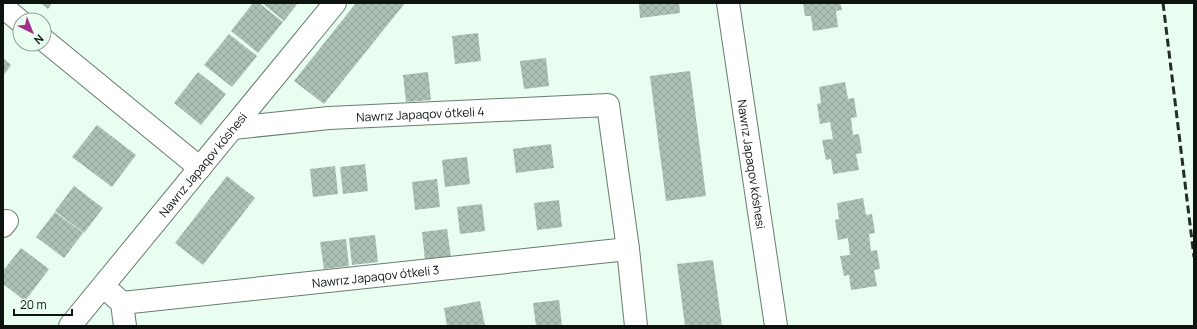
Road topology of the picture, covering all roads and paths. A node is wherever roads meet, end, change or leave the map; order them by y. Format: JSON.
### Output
{"nodes":[{"id":1,"x":335,"y":3,"type":"edge"},
{"id":2,"x":728,"y":3,"type":"edge"},
{"id":3,"x":3,"y":7,"type":"edge"},
{"id":4,"x":12,"y":14,"type":"edge"},
{"id":5,"x":52,"y":47,"type":"edge"},
{"id":6,"x":233,"y":128,"type":"junction"},
{"id":7,"x":200,"y":168,"type":"junction"},
{"id":8,"x":628,"y":249,"type":"junction"},
{"id":9,"x":103,"y":286,"type":"junction"},
{"id":10,"x":122,"y":303,"type":"junction"},
{"id":11,"x":70,"y":326,"type":"edge"},
{"id":12,"x":125,"y":326,"type":"edge"},
{"id":13,"x":636,"y":326,"type":"edge"},
{"id":14,"x":776,"y":326,"type":"edge"}],
"edges":[{"from":1,"to":6,"type":"street","name":"Nawrız Japaqov kóshesi"},
{"from":2,"to":14,"type":"street","name":"Nawrız Japaqov kóshesi"},
{"from":3,"to":4,"type":"street"},
{"from":5,"to":7,"type":"street"},
{"from":6,"to":7,"type":"street","name":"Nawrız Japaqov kóshesi"},
{"from":6,"to":8,"type":"street","name":"Nawrız Japaqov ótkeli 4"},
{"from":7,"to":9,"type":"street","name":"Nawrız Japaqov kóshesi"},
{"from":8,"to":10,"type":"street","name":"Nawrız Japaqov ótkeli 3"},
{"from":8,"to":13,"type":"street"},
{"from":9,"to":10,"type":"street"},
{"from":9,"to":11,"type":"street","name":"Nawrız Japaqov kóshesi"},
{"from":10,"to":12,"type":"street"}]}
